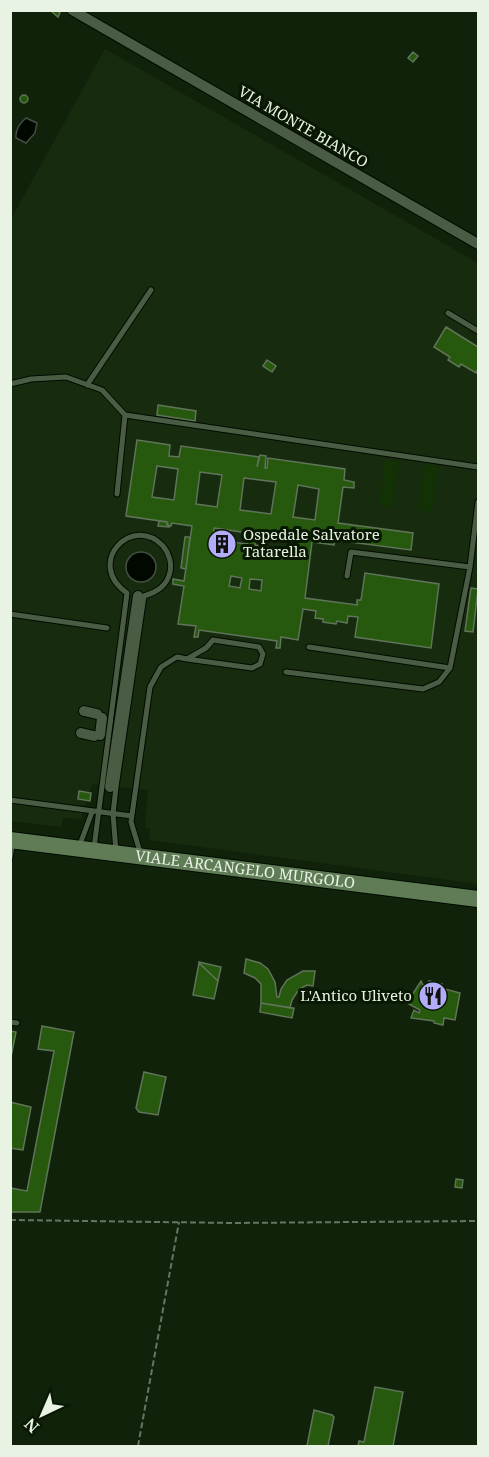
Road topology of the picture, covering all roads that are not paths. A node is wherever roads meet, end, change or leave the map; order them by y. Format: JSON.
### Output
{"nodes":[{"id":1,"x":72,"y":10,"type":"edge"},
{"id":2,"x":478,"y":244,"type":"edge"},
{"id":3,"x":151,"y":290,"type":"dead end"},
{"id":4,"x":448,"y":313,"type":"dead end"},
{"id":5,"x":478,"y":331,"type":"edge"},
{"id":6,"x":10,"y":384,"type":"edge"},
{"id":7,"x":87,"y":385,"type":"junction"},
{"id":8,"x":125,"y":415,"type":"junction"},
{"id":9,"x":478,"y":467,"type":"edge"},
{"id":10,"x":117,"y":494,"type":"dead end"},
{"id":11,"x":478,"y":502,"type":"edge"},
{"id":12,"x":470,"y":567,"type":"junction"},
{"id":13,"x":347,"y":576,"type":"dead end"},
{"id":14,"x":138,"y":596,"type":"dead end"},
{"id":15,"x":10,"y":614,"type":"edge"},
{"id":16,"x":107,"y":627,"type":"dead end"},
{"id":17,"x":309,"y":647,"type":"dead end"},
{"id":18,"x":187,"y":659,"type":"junction"},
{"id":19,"x":450,"y":668,"type":"junction"},
{"id":20,"x":286,"y":672,"type":"dead end"},
{"id":21,"x":84,"y":711,"type":"dead end"},
{"id":22,"x":115,"y":728,"type":"junction"},
{"id":23,"x":81,"y":733,"type":"dead end"},
{"id":24,"x":110,"y":787,"type":"dead end"},
{"id":25,"x":10,"y":801,"type":"edge"},
{"id":26,"x":92,"y":812,"type":"junction"},
{"id":27,"x":99,"y":812,"type":"junction"},
{"id":28,"x":113,"y":814,"type":"junction"},
{"id":29,"x":132,"y":816,"type":"junction"},
{"id":30,"x":12,"y":840,"type":"edge"},
{"id":31,"x":86,"y":848,"type":"junction"},
{"id":32,"x":116,"y":852,"type":"junction"},
{"id":33,"x":142,"y":856,"type":"junction"},
{"id":34,"x":10,"y":858,"type":"edge"},
{"id":35,"x":478,"y":899,"type":"edge"}],
"edges":[{"from":1,"to":2,"type":"street","name":"VIA MONTE BIANCO"},
{"from":3,"to":7,"type":"lane"},
{"from":4,"to":5,"type":"lane"},
{"from":6,"to":7,"type":"lane"},
{"from":7,"to":8,"type":"lane"},
{"from":8,"to":9,"type":"lane"},
{"from":8,"to":10,"type":"lane"},
{"from":11,"to":12,"type":"lane"},
{"from":12,"to":13,"type":"lane"},
{"from":12,"to":19,"type":"lane"},
{"from":14,"to":22,"type":"street"},
{"from":15,"to":16,"type":"lane"},
{"from":17,"to":19,"type":"lane"},
{"from":18,"to":18,"type":"lane"},
{"from":18,"to":29,"type":"lane"},
{"from":19,"to":20,"type":"lane"},
{"from":21,"to":23,"type":"street"},
{"from":22,"to":24,"type":"street"},
{"from":22,"to":27,"type":"lane"},
{"from":22,"to":28,"type":"lane"},
{"from":25,"to":26,"type":"lane"},
{"from":26,"to":27,"type":"lane"},
{"from":26,"to":31,"type":"lane"},
{"from":27,"to":28,"type":"lane"},
{"from":27,"to":31,"type":"lane"},
{"from":28,"to":29,"type":"lane"},
{"from":28,"to":32,"type":"lane"},
{"from":29,"to":33,"type":"lane"},
{"from":30,"to":31,"type":"main road","name":"VIALE ARCANGELO MURGOLO"},
{"from":30,"to":34,"type":"lane"},
{"from":31,"to":32,"type":"main road","name":"VIALE ARCANGELO MURGOLO"},
{"from":32,"to":33,"type":"main road","name":"VIALE ARCANGELO MURGOLO"},
{"from":33,"to":35,"type":"main road","name":"VIALE ARCANGELO MURGOLO"}]}
